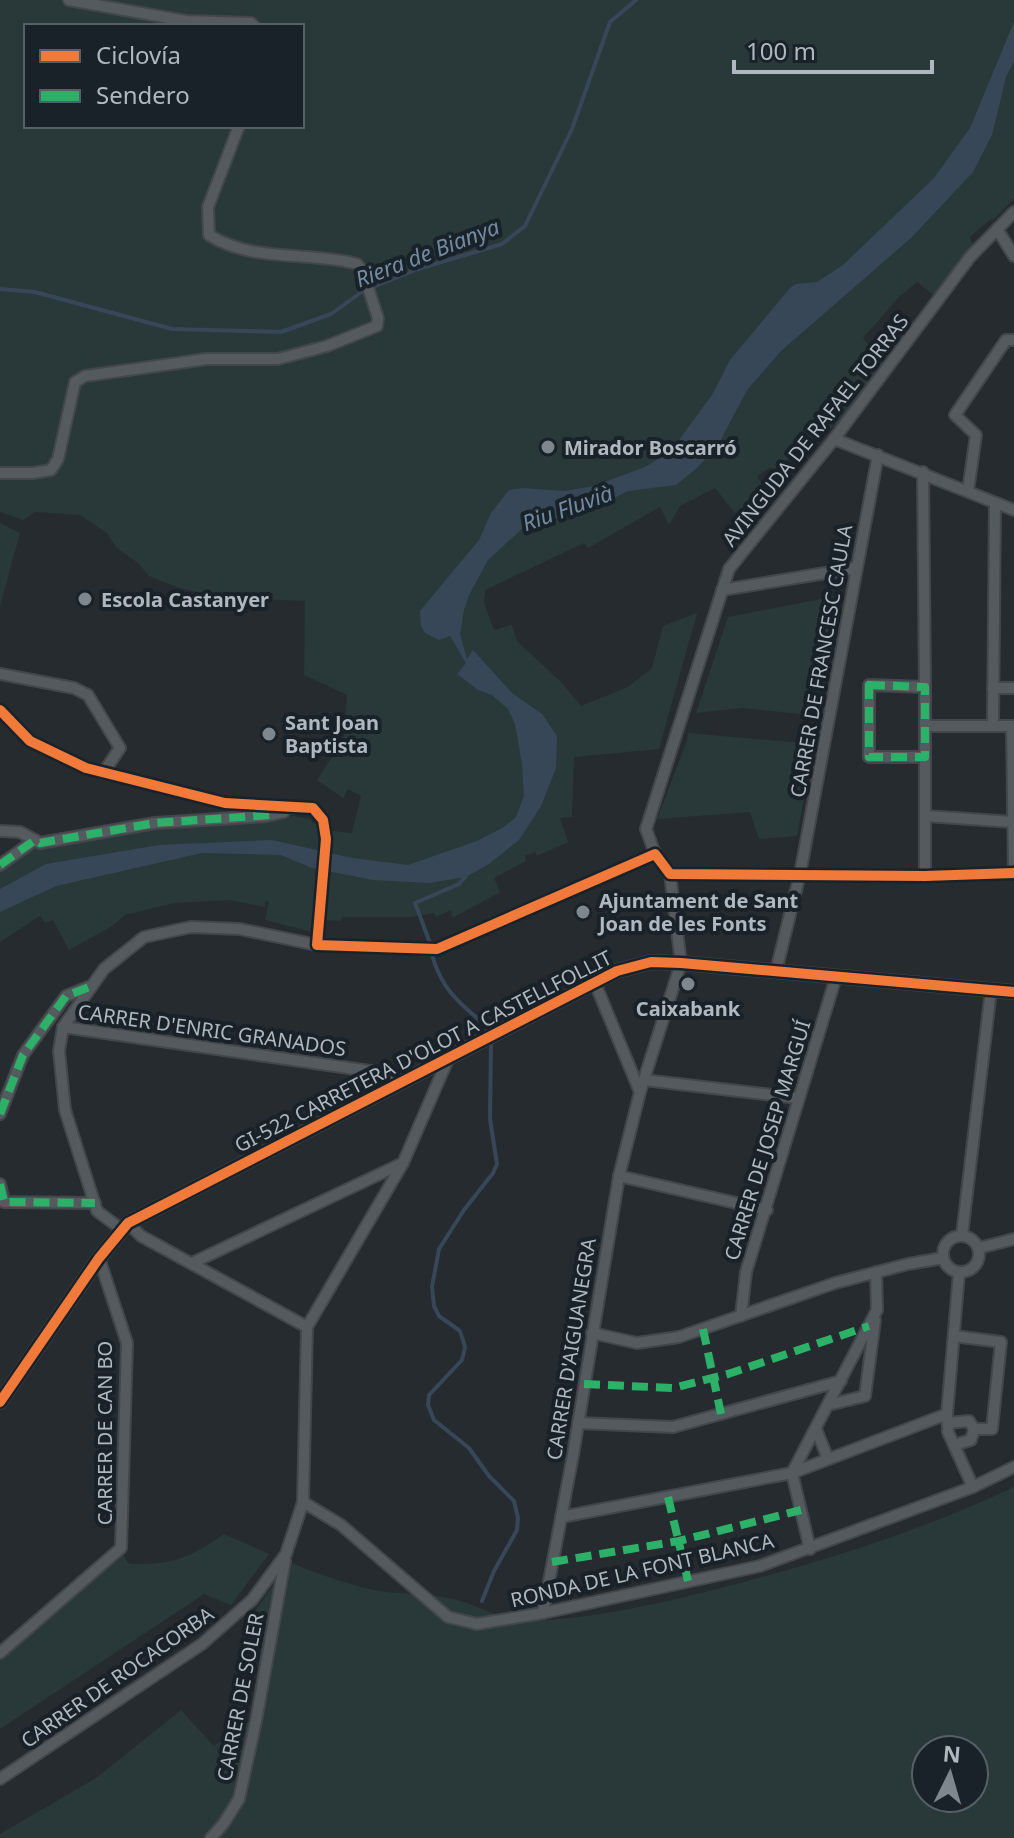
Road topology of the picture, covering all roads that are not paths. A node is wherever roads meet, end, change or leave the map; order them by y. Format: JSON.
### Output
{"nodes":[{"id":1,"x":69,"y":0,"type":"edge"},
{"id":2,"x":252,"y":24,"type":"edge"},
{"id":3,"x":238,"y":128,"type":"edge"},
{"id":4,"x":1014,"y":212,"type":"edge"},
{"id":5,"x":997,"y":229,"type":"junction"},
{"id":6,"x":1014,"y":256,"type":"edge"},
{"id":7,"x":1010,"y":340,"type":"edge"},
{"id":8,"x":834,"y":439,"type":"junction"},
{"id":9,"x":878,"y":455,"type":"junction"},
{"id":10,"x":923,"y":472,"type":"junction"},
{"id":11,"x":0,"y":473,"type":"edge"},
{"id":12,"x":968,"y":491,"type":"junction"},
{"id":13,"x":995,"y":503,"type":"junction"},
{"id":14,"x":1014,"y":510,"type":"edge"},
{"id":15,"x":856,"y":568,"type":"junction"},
{"id":16,"x":722,"y":590,"type":"junction"},
{"id":17,"x":0,"y":674,"type":"edge"},
{"id":18,"x":925,"y":687,"type":"junction"},
{"id":19,"x":993,"y":688,"type":"junction"},
{"id":20,"x":1014,"y":688,"type":"edge"},
{"id":21,"x":0,"y":710,"type":"edge"},
{"id":22,"x":993,"y":725,"type":"junction"},
{"id":23,"x":925,"y":726,"type":"junction"},
{"id":24,"x":1013,"y":726,"type":"edge"},
{"id":25,"x":925,"y":757,"type":"junction"},
{"id":26,"x":103,"y":773,"type":"junction"},
{"id":27,"x":926,"y":816,"type":"junction"},
{"id":28,"x":1013,"y":822,"type":"edge"},
{"id":29,"x":0,"y":831,"type":"edge"},
{"id":30,"x":35,"y":840,"type":"junction"},
{"id":31,"x":655,"y":854,"type":"junction"},
{"id":32,"x":0,"y":865,"type":"edge"},
{"id":33,"x":1014,"y":873,"type":"edge"},
{"id":34,"x":670,"y":874,"type":"junction"},
{"id":35,"x":800,"y":874,"type":"junction"},
{"id":36,"x":925,"y":876,"type":"junction"},
{"id":37,"x":681,"y":963,"type":"junction"},
{"id":38,"x":776,"y":971,"type":"junction"},
{"id":39,"x":836,"y":977,"type":"junction"},
{"id":40,"x":595,"y":983,"type":"junction"},
{"id":41,"x":92,"y":986,"type":"junction"},
{"id":42,"x":991,"y":990,"type":"junction"},
{"id":43,"x":1014,"y":992,"type":"edge"},
{"id":44,"x":63,"y":1027,"type":"junction"},
{"id":45,"x":449,"y":1057,"type":"junction"},
{"id":46,"x":404,"y":1079,"type":"junction"},
{"id":47,"x":644,"y":1080,"type":"junction"},
{"id":48,"x":640,"y":1092,"type":"junction"},
{"id":49,"x":798,"y":1098,"type":"junction"},
{"id":50,"x":0,"y":1114,"type":"edge"},
{"id":51,"x":403,"y":1163,"type":"junction"},
{"id":52,"x":619,"y":1176,"type":"junction"},
{"id":53,"x":0,"y":1184,"type":"edge"},
{"id":54,"x":95,"y":1203,"type":"junction"},
{"id":55,"x":767,"y":1210,"type":"junction"},
{"id":56,"x":125,"y":1226,"type":"junction"},
{"id":57,"x":962,"y":1235,"type":"junction"},
{"id":58,"x":1014,"y":1239,"type":"edge"},
{"id":59,"x":979,"y":1248,"type":"junction"},
{"id":60,"x":99,"y":1258,"type":"junction"},
{"id":61,"x":943,"y":1258,"type":"junction"},
{"id":62,"x":192,"y":1263,"type":"junction"},
{"id":63,"x":876,"y":1272,"type":"junction"},
{"id":64,"x":959,"y":1273,"type":"junction"},
{"id":65,"x":877,"y":1310,"type":"junction"},
{"id":66,"x":741,"y":1316,"type":"junction"},
{"id":67,"x":307,"y":1327,"type":"junction"},
{"id":68,"x":592,"y":1333,"type":"junction"},
{"id":69,"x":954,"y":1336,"type":"junction"},
{"id":70,"x":841,"y":1381,"type":"junction"},
{"id":71,"x":0,"y":1402,"type":"edge"},
{"id":72,"x":828,"y":1405,"type":"junction"},
{"id":73,"x":947,"y":1418,"type":"junction"},
{"id":74,"x":578,"y":1423,"type":"junction"},
{"id":75,"x":816,"y":1429,"type":"junction"},
{"id":76,"x":974,"y":1429,"type":"junction"},
{"id":77,"x":954,"y":1445,"type":"junction"},
{"id":78,"x":828,"y":1459,"type":"junction"},
{"id":79,"x":1014,"y":1467,"type":"edge"},
{"id":80,"x":792,"y":1473,"type":"junction"},
{"id":81,"x":973,"y":1487,"type":"junction"},
{"id":82,"x":303,"y":1502,"type":"junction"},
{"id":83,"x":561,"y":1517,"type":"junction"},
{"id":84,"x":810,"y":1549,"type":"junction"},
{"id":85,"x":286,"y":1554,"type":"junction"},
{"id":86,"x":543,"y":1613,"type":"junction"},
{"id":87,"x":0,"y":1653,"type":"edge"},
{"id":88,"x":0,"y":1779,"type":"edge"},
{"id":89,"x":211,"y":1838,"type":"edge"}],
"edges":[{"from":1,"to":2,"type":"street"},
{"from":3,"to":11,"type":"street"},
{"from":4,"to":5,"type":"street","name":"AVINGUDA DE RAFAEL TORRAS"},
{"from":5,"to":6,"type":"street"},
{"from":5,"to":8,"type":"street","name":"AVINGUDA DE RAFAEL TORRAS"},
{"from":7,"to":12,"type":"street"},
{"from":8,"to":9,"type":"street"},
{"from":8,"to":16,"type":"street","name":"AVINGUDA DE RAFAEL TORRAS"},
{"from":9,"to":10,"type":"street"},
{"from":9,"to":15,"type":"street","name":"CARRER DE FRANCESC CAULA"},
{"from":10,"to":12,"type":"street"},
{"from":10,"to":18,"type":"street"},
{"from":12,"to":13,"type":"street"},
{"from":13,"to":14,"type":"street"},
{"from":13,"to":19,"type":"street"},
{"from":15,"to":16,"type":"street"},
{"from":15,"to":35,"type":"street","name":"CARRER DE FRANCESC CAULA"},
{"from":16,"to":31,"type":"street","name":"AVINGUDA DE RAFAEL TORRAS"},
{"from":17,"to":26,"type":"street"},
{"from":18,"to":23,"type":"street"},
{"from":18,"to":25,"type":"street"},
{"from":19,"to":20,"type":"street"},
{"from":19,"to":22,"type":"street"},
{"from":21,"to":26,"type":"street"},
{"from":22,"to":23,"type":"street"},
{"from":22,"to":24,"type":"street"},
{"from":23,"to":25,"type":"street"},
{"from":24,"to":28,"type":"street"},
{"from":25,"to":27,"type":"street"},
{"from":26,"to":30,"type":"street"},
{"from":27,"to":28,"type":"street"},
{"from":27,"to":36,"type":"street"},
{"from":28,"to":33,"type":"street"},
{"from":29,"to":30,"type":"street"},
{"from":30,"to":32,"type":"street"},
{"from":31,"to":34,"type":"street","name":"AVINGUDA DE RAFAEL TORRAS"},
{"from":31,"to":41,"type":"street"},
{"from":33,"to":36,"type":"street"},
{"from":34,"to":35,"type":"street"},
{"from":34,"to":37,"type":"street"},
{"from":35,"to":36,"type":"street"},
{"from":35,"to":38,"type":"street","name":"CARRER DE FRANCESC CAULA"},
{"from":37,"to":38,"type":"street","name":"GI-522 CARRETERA D'OLOT A CASTELLFOLLIT"},
{"from":37,"to":40,"type":"street","name":"GI-522 CARRETERA D'OLOT A CASTELLFOLLIT"},
{"from":37,"to":47,"type":"street","name":"CARRER D'AIGUANEGRA"},
{"from":38,"to":39,"type":"street","name":"GI-522 CARRETERA D'OLOT A CASTELLFOLLIT"},
{"from":39,"to":42,"type":"street","name":"GI-522 CARRETERA D'OLOT A CASTELLFOLLIT"},
{"from":39,"to":49,"type":"street","name":"CARRER DE JOSEP MARGUÍ"},
{"from":40,"to":45,"type":"street","name":"GI-522 CARRETERA D'OLOT A CASTELLFOLLIT"},
{"from":40,"to":48,"type":"street"},
{"from":41,"to":44,"type":"street"},
{"from":41,"to":50,"type":"street"},
{"from":42,"to":43,"type":"street","name":"GI-522 CARRETERA D'OLOT A CASTELLFOLLIT"},
{"from":42,"to":57,"type":"street"},
{"from":44,"to":46,"type":"street","name":"CARRER D'ENRIC GRANADOS"},
{"from":44,"to":54,"type":"street"},
{"from":45,"to":46,"type":"street","name":"GI-522 CARRETERA D'OLOT A CASTELLFOLLIT"},
{"from":45,"to":51,"type":"street"},
{"from":46,"to":56,"type":"street","name":"GI-522 CARRETERA D'OLOT A CASTELLFOLLIT"},
{"from":47,"to":48,"type":"street","name":"CARRER D'AIGUANEGRA"},
{"from":47,"to":49,"type":"street"},
{"from":48,"to":52,"type":"street","name":"CARRER D'AIGUANEGRA"},
{"from":49,"to":55,"type":"street","name":"CARRER DE JOSEP MARGUÍ"},
{"from":51,"to":62,"type":"street"},
{"from":51,"to":67,"type":"street"},
{"from":52,"to":55,"type":"street"},
{"from":52,"to":68,"type":"street","name":"CARRER D'AIGUANEGRA"},
{"from":53,"to":54,"type":"street"},
{"from":54,"to":56,"type":"street"},
{"from":55,"to":66,"type":"street","name":"CARRER DE JOSEP MARGUÍ"},
{"from":56,"to":60,"type":"street","name":"GI-522 CARRETERA D'OLOT A CASTELLFOLLIT"},
{"from":56,"to":62,"type":"street"},
{"from":57,"to":59,"type":"street"},
{"from":57,"to":61,"type":"street"},
{"from":58,"to":59,"type":"street"},
{"from":59,"to":64,"type":"street"},
{"from":60,"to":71,"type":"street","name":"GI-522 CARRETERA D'OLOT A CASTELLFOLLIT"},
{"from":60,"to":87,"type":"street","name":"CARRER DE CAN BO"},
{"from":61,"to":63,"type":"street"},
{"from":61,"to":64,"type":"street"},
{"from":62,"to":67,"type":"street"},
{"from":63,"to":65,"type":"street"},
{"from":63,"to":66,"type":"street"},
{"from":64,"to":69,"type":"street"},
{"from":65,"to":70,"type":"street"},
{"from":65,"to":72,"type":"street"},
{"from":66,"to":68,"type":"street"},
{"from":67,"to":82,"type":"street","name":"CARRER DE ROCACORBA"},
{"from":68,"to":74,"type":"street","name":"CARRER D'AIGUANEGRA"},
{"from":69,"to":73,"type":"street"},
{"from":69,"to":76,"type":"street"},
{"from":70,"to":72,"type":"street"},
{"from":70,"to":74,"type":"street"},
{"from":72,"to":75,"type":"street"},
{"from":73,"to":76,"type":"street"},
{"from":73,"to":77,"type":"street"},
{"from":73,"to":78,"type":"street"},
{"from":74,"to":83,"type":"street","name":"CARRER D'AIGUANEGRA"},
{"from":75,"to":78,"type":"street"},
{"from":75,"to":80,"type":"street"},
{"from":76,"to":77,"type":"street"},
{"from":77,"to":81,"type":"street"},
{"from":78,"to":80,"type":"street"},
{"from":79,"to":81,"type":"street","name":"RONDA DE LA FONT BLANCA"},
{"from":80,"to":83,"type":"street"},
{"from":80,"to":84,"type":"street"},
{"from":81,"to":84,"type":"street","name":"RONDA DE LA FONT BLANCA"},
{"from":82,"to":85,"type":"street","name":"CARRER DE ROCACORBA"},
{"from":82,"to":86,"type":"street","name":"RONDA DE LA FONT BLANCA"},
{"from":83,"to":86,"type":"street","name":"CARRER D'AIGUANEGRA"},
{"from":84,"to":86,"type":"street","name":"RONDA DE LA FONT BLANCA"},
{"from":85,"to":88,"type":"street","name":"CARRER DE ROCACORBA"},
{"from":85,"to":89,"type":"street","name":"CARRER DE SOLER"}]}
